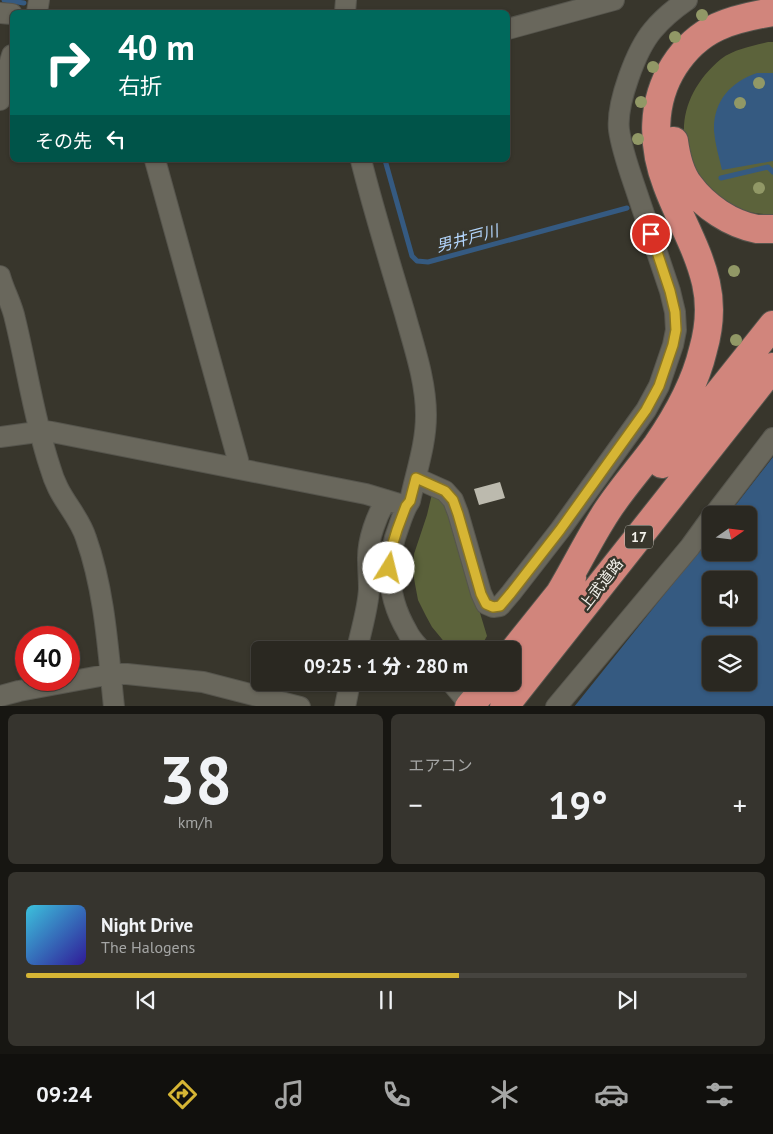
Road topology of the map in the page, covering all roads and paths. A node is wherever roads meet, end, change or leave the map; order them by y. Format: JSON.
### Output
{"nodes":[{"id":1,"x":614,"y":0,"type":"edge"},
{"id":2,"x":687,"y":0,"type":"edge"},
{"id":3,"x":773,"y":12,"type":"edge"},
{"id":4,"x":510,"y":28,"type":"edge"},
{"id":5,"x":773,"y":29,"type":"edge"},
{"id":6,"x":10,"y":62,"type":"edge"},
{"id":7,"x":0,"y":100,"type":"edge"},
{"id":8,"x":156,"y":162,"type":"edge"},
{"id":9,"x":362,"y":162,"type":"edge"},
{"id":10,"x":773,"y":229,"type":"edge"},
{"id":11,"x":0,"y":276,"type":"edge"},
{"id":12,"x":773,"y":325,"type":"edge"},
{"id":13,"x":769,"y":373,"type":"edge"},
{"id":14,"x":39,"y":430,"type":"junction"},
{"id":15,"x":0,"y":437,"type":"edge"},
{"id":16,"x":773,"y":438,"type":"edge"},
{"id":17,"x":238,"y":468,"type":"junction"},
{"id":18,"x":416,"y":478,"type":"junction"},
{"id":19,"x":386,"y":500,"type":"junction"},
{"id":20,"x":406,"y":506,"type":"junction"},
{"id":21,"x":721,"y":506,"type":"edge"},
{"id":22,"x":702,"y":530,"type":"edge"},
{"id":23,"x":560,"y":593,"type":"junction"},
{"id":24,"x":359,"y":641,"type":"edge"},
{"id":25,"x":414,"y":641,"type":"edge"},
{"id":26,"x":521,"y":642,"type":"edge"},
{"id":27,"x":111,"y":674,"type":"junction"},
{"id":28,"x":348,"y":691,"type":"edge"},
{"id":29,"x":458,"y":691,"type":"edge"},
{"id":30,"x":482,"y":691,"type":"edge"},
{"id":31,"x":0,"y":696,"type":"edge"},
{"id":32,"x":114,"y":706,"type":"edge"},
{"id":33,"x":300,"y":706,"type":"edge"},
{"id":34,"x":345,"y":706,"type":"edge"},
{"id":35,"x":470,"y":706,"type":"edge"},
{"id":36,"x":504,"y":706,"type":"edge"},
{"id":37,"x":556,"y":706,"type":"edge"}],
"edges":[{"from":1,"to":4,"type":"street"},
{"from":2,"to":18,"type":"street"},
{"from":3,"to":23,"type":"highway"},
{"from":5,"to":10,"type":"highway"},
{"from":6,"to":7,"type":"street"},
{"from":8,"to":17,"type":"street"},
{"from":9,"to":18,"type":"street"},
{"from":11,"to":14,"type":"street"},
{"from":12,"to":23,"type":"highway","name":"上武道路","number":"17"},
{"from":13,"to":36,"type":"highway","name":"上武道路","number":"17"},
{"from":14,"to":15,"type":"street"},
{"from":14,"to":17,"type":"street"},
{"from":14,"to":27,"type":"street"},
{"from":16,"to":21,"type":"street"},
{"from":17,"to":19,"type":"street"},
{"from":18,"to":20,"type":"street"},
{"from":19,"to":20,"type":"street"},
{"from":19,"to":24,"type":"street"},
{"from":20,"to":25,"type":"street"},
{"from":22,"to":37,"type":"street"},
{"from":23,"to":26,"type":"highway","name":"上武道路","number":"17"},
{"from":27,"to":31,"type":"street"},
{"from":27,"to":32,"type":"street"},
{"from":27,"to":33,"type":"street"},
{"from":28,"to":34,"type":"street"},
{"from":29,"to":35,"type":"street"},
{"from":30,"to":35,"type":"highway"}]}
